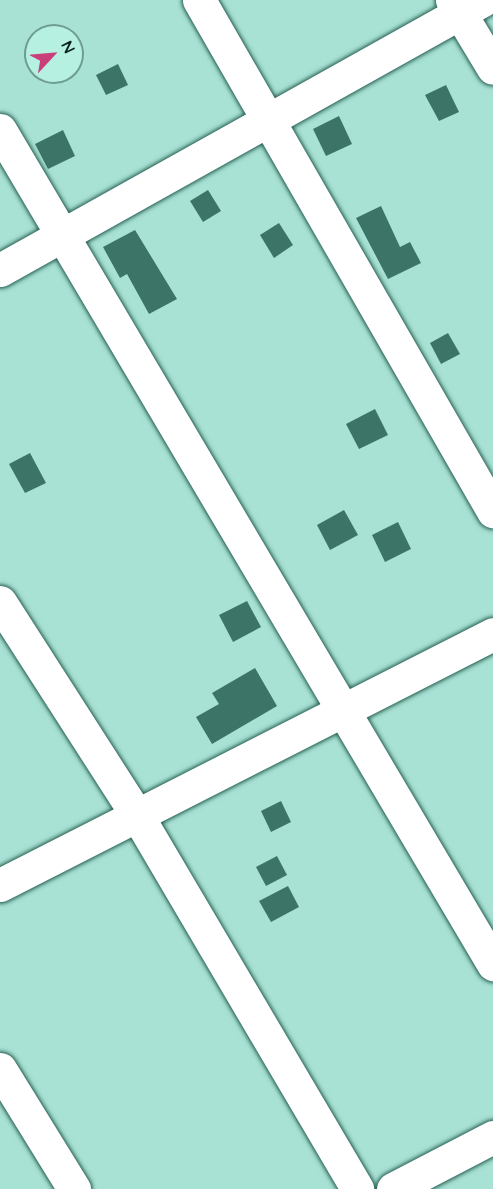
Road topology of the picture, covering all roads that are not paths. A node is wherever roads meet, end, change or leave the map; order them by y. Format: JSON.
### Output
{"nodes":[{"id":1,"x":199,"y":0,"type":"edge"},
{"id":2,"x":465,"y":4,"type":"edge"},
{"id":3,"x":493,"y":68,"type":"edge"},
{"id":4,"x":268,"y":120,"type":"junction"},
{"id":5,"x":0,"y":130,"type":"edge"},
{"id":6,"x":61,"y":235,"type":"junction"},
{"id":7,"x":0,"y":270,"type":"edge"},
{"id":8,"x":493,"y":511,"type":"edge"},
{"id":9,"x":0,"y":602,"type":"edge"},
{"id":10,"x":493,"y":634,"type":"edge"},
{"id":11,"x":343,"y":711,"type":"junction"},
{"id":12,"x":137,"y":815,"type":"junction"},
{"id":13,"x":0,"y":885,"type":"edge"},
{"id":14,"x":493,"y":964,"type":"edge"},
{"id":15,"x":0,"y":1069,"type":"edge"},
{"id":16,"x":493,"y":1137,"type":"edge"},
{"id":17,"x":74,"y":1189,"type":"edge"},
{"id":18,"x":357,"y":1189,"type":"edge"},
{"id":19,"x":393,"y":1189,"type":"edge"}],
"edges":[{"from":1,"to":4,"type":"street"},
{"from":2,"to":3,"type":"street"},
{"from":2,"to":4,"type":"street"},
{"from":4,"to":6,"type":"street"},
{"from":4,"to":8,"type":"street"},
{"from":5,"to":6,"type":"street"},
{"from":6,"to":7,"type":"street"},
{"from":6,"to":11,"type":"street"},
{"from":9,"to":12,"type":"street"},
{"from":10,"to":11,"type":"street"},
{"from":11,"to":12,"type":"street"},
{"from":11,"to":14,"type":"street"},
{"from":12,"to":13,"type":"street"},
{"from":12,"to":18,"type":"street"},
{"from":15,"to":17,"type":"street"},
{"from":16,"to":19,"type":"street"}]}
